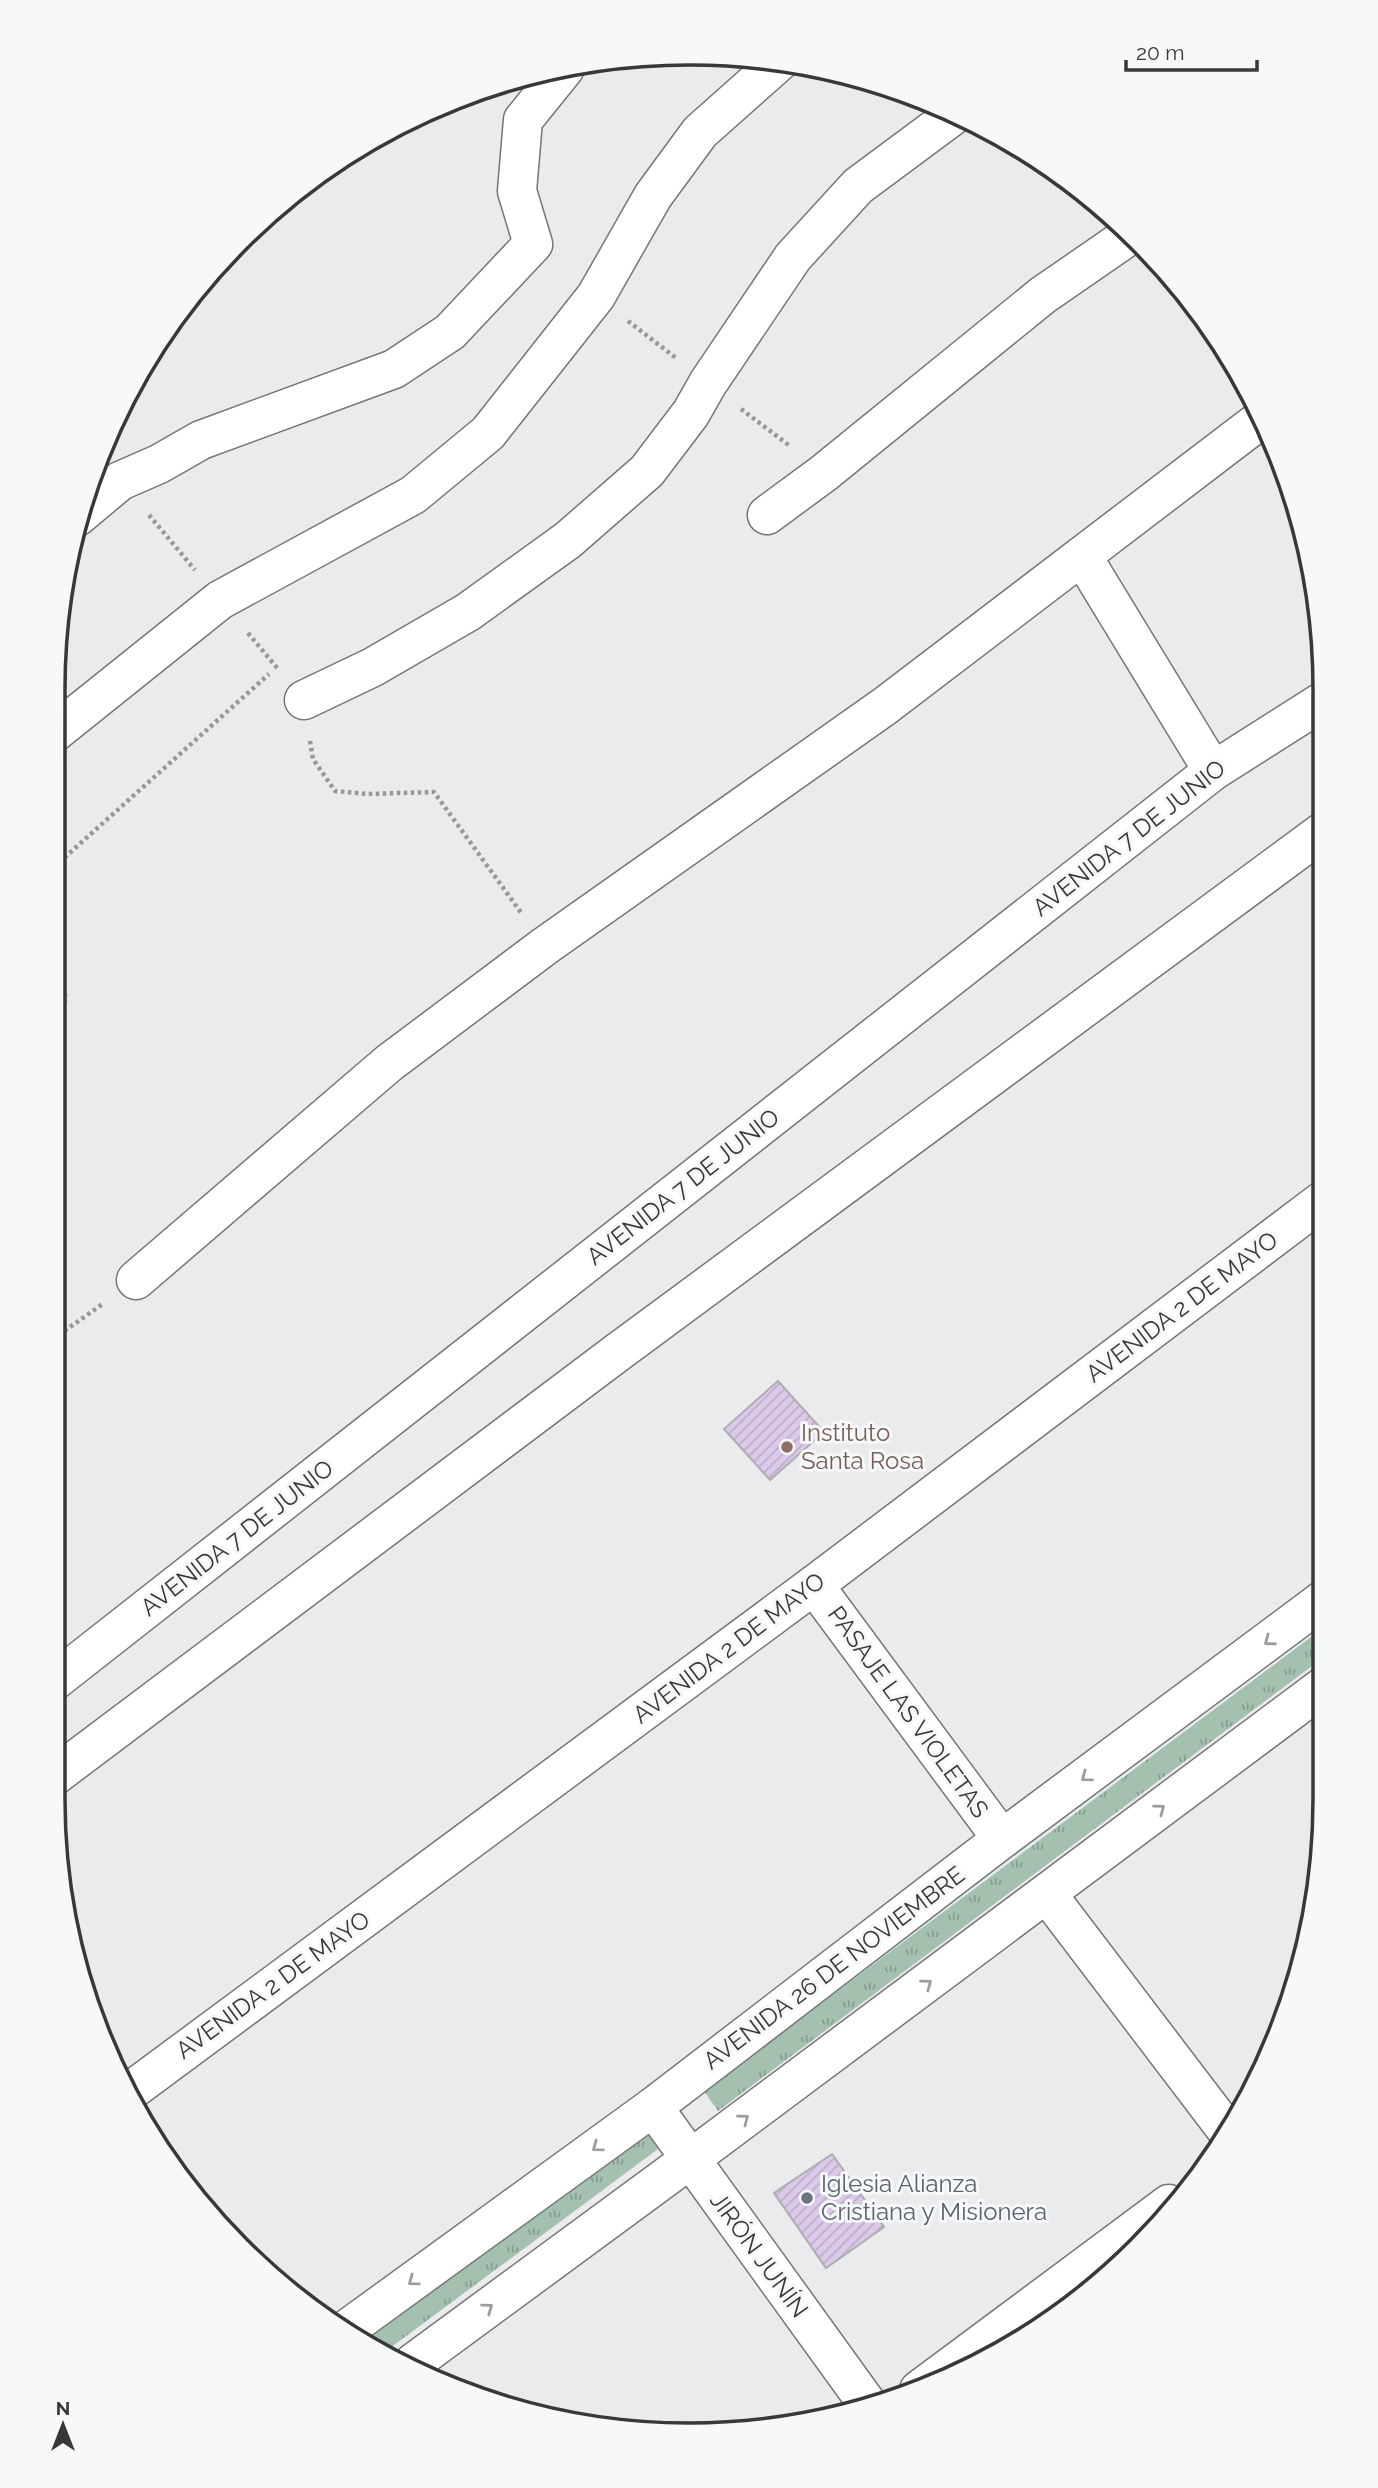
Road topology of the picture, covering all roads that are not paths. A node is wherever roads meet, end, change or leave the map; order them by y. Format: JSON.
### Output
{"nodes":[{"id":1,"x":770,"y":70,"type":"edge"},
{"id":2,"x":556,"y":80,"type":"edge"},
{"id":3,"x":946,"y":120,"type":"edge"},
{"id":4,"x":1122,"y":240,"type":"edge"},
{"id":5,"x":1254,"y":424,"type":"edge"},
{"id":6,"x":93,"y":503,"type":"edge"},
{"id":7,"x":768,"y":514,"type":"dead end"},
{"id":8,"x":1083,"y":556,"type":"junction"},
{"id":9,"x":304,"y":700,"type":"dead end"},
{"id":10,"x":1313,"y":707,"type":"edge"},
{"id":11,"x":65,"y":724,"type":"edge"},
{"id":12,"x":1213,"y":771,"type":"junction"},
{"id":13,"x":1313,"y":840,"type":"edge"},
{"id":14,"x":1313,"y":1207,"type":"edge"},
{"id":15,"x":136,"y":1280,"type":"road end"},
{"id":16,"x":814,"y":1586,"type":"junction"},
{"id":17,"x":1313,"y":1607,"type":"edge"},
{"id":18,"x":65,"y":1673,"type":"edge"},
{"id":19,"x":1313,"y":1694,"type":"edge"},
{"id":20,"x":65,"y":1767,"type":"edge"},
{"id":21,"x":1002,"y":1839,"type":"junction"},
{"id":22,"x":1047,"y":1894,"type":"junction"},
{"id":23,"x":136,"y":2087,"type":"edge"},
{"id":24,"x":653,"y":2107,"type":"junction"},
{"id":25,"x":1222,"y":2124,"type":"edge"},
{"id":26,"x":690,"y":2160,"type":"junction"},
{"id":27,"x":1113,"y":2257,"type":"edge"},
{"id":28,"x":353,"y":2325,"type":"edge"},
{"id":29,"x":962,"y":2360,"type":"edge"},
{"id":30,"x":416,"y":2361,"type":"edge"},
{"id":31,"x":863,"y":2398,"type":"edge"}],
"edges":[{"from":1,"to":11,"type":"street"},
{"from":2,"to":6,"type":"street"},
{"from":3,"to":9,"type":"street"},
{"from":4,"to":7,"type":"street"},
{"from":5,"to":8,"type":"street"},
{"from":8,"to":12,"type":"street"},
{"from":8,"to":15,"type":"street"},
{"from":10,"to":12,"type":"street","name":"AVENIDA 7 DE JUNIO"},
{"from":12,"to":18,"type":"street","name":"AVENIDA 7 DE JUNIO"},
{"from":13,"to":20,"type":"street"},
{"from":14,"to":16,"type":"street","name":"AVENIDA 2 DE MAYO"},
{"from":16,"to":21,"type":"street","name":"PASAJE LAS VIOLETAS"},
{"from":16,"to":23,"type":"street","name":"AVENIDA 2 DE MAYO"},
{"from":17,"to":21,"type":"street","name":"AVENIDA 26 DE NOVIEMBRE","one_way":true},
{"from":22,"to":19,"type":"street","one_way":true},
{"from":21,"to":24,"type":"street","name":"AVENIDA 26 DE NOVIEMBRE"},
{"from":22,"to":25,"type":"street"},
{"from":26,"to":22,"type":"street","one_way":true},
{"from":24,"to":26,"type":"street","name":"JIRÓN JUNÍN"},
{"from":24,"to":28,"type":"street","name":"AVENIDA 26 DE NOVIEMBRE","one_way":true},
{"from":30,"to":26,"type":"street","one_way":true},
{"from":26,"to":31,"type":"street","name":"JIRÓN JUNÍN"},
{"from":27,"to":29,"type":"street"}]}
